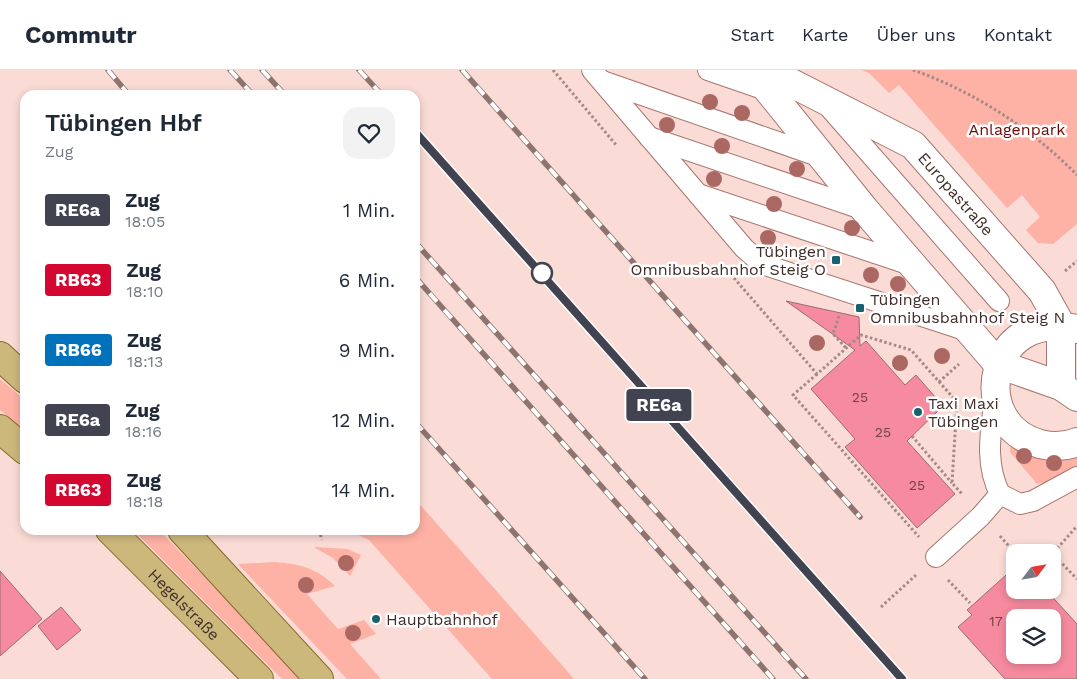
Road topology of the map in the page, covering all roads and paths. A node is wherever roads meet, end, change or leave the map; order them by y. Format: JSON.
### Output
{"nodes":[{"id":1,"x":553,"y":70,"type":"edge"},
{"id":2,"x":708,"y":70,"type":"edge"},
{"id":3,"x":913,"y":70,"type":"edge"},
{"id":4,"x":597,"y":76,"type":"edge"},
{"id":5,"x":761,"y":76,"type":"edge"},
{"id":6,"x":820,"y":97,"type":"junction"},
{"id":7,"x":649,"y":137,"type":"junction"},
{"id":8,"x":619,"y":148,"type":"dead end"},
{"id":9,"x":821,"y":157,"type":"junction"},
{"id":10,"x":1077,"y":175,"type":"edge"},
{"id":11,"x":698,"y":194,"type":"junction"},
{"id":12,"x":865,"y":210,"type":"junction"},
{"id":13,"x":914,"y":266,"type":"junction"},
{"id":14,"x":732,"y":277,"type":"dead end"},
{"id":15,"x":999,"y":301,"type":"dead end"},
{"id":16,"x":841,"y":311,"type":"dead end"},
{"id":17,"x":1069,"y":327,"type":"edge"},
{"id":18,"x":972,"y":333,"type":"junction"},
{"id":19,"x":846,"y":348,"type":"junction"},
{"id":20,"x":0,"y":356,"type":"edge"},
{"id":21,"x":998,"y":364,"type":"junction"},
{"id":22,"x":20,"y":374,"type":"edge"},
{"id":23,"x":817,"y":374,"type":"junction"},
{"id":24,"x":1069,"y":392,"type":"edge"},
{"id":25,"x":995,"y":395,"type":"junction"},
{"id":26,"x":0,"y":429,"type":"edge"},
{"id":27,"x":912,"y":436,"type":"dead end"},
{"id":28,"x":1077,"y":442,"type":"edge"},
{"id":29,"x":20,"y":446,"type":"edge"},
{"id":30,"x":1077,"y":477,"type":"edge"},
{"id":31,"x":952,"y":483,"type":"junction"},
{"id":32,"x":1000,"y":494,"type":"junction"},
{"id":33,"x":982,"y":516,"type":"junction"},
{"id":34,"x":1077,"y":526,"type":"edge"},
{"id":35,"x":115,"y":535,"type":"edge"},
{"id":36,"x":187,"y":535,"type":"edge"},
{"id":37,"x":320,"y":535,"type":"edge"},
{"id":38,"x":322,"y":540,"type":"dead end"},
{"id":39,"x":1008,"y":544,"type":"edge"},
{"id":40,"x":1060,"y":544,"type":"edge"},
{"id":41,"x":936,"y":557,"type":"joint"},
{"id":42,"x":1061,"y":561,"type":"edge"},
{"id":43,"x":1077,"y":579,"type":"edge"},
{"id":44,"x":910,"y":581,"type":"dead end"},
{"id":45,"x":881,"y":607,"type":"dead end"},
{"id":46,"x":259,"y":679,"type":"edge"},
{"id":47,"x":320,"y":679,"type":"edge"}],
"edges":[{"from":1,"to":8,"type":"path"},
{"from":2,"to":5,"type":"lane"},
{"from":3,"to":10,"type":"path"},
{"from":4,"to":7,"type":"lane"},
{"from":4,"to":9,"type":"lane"},
{"from":5,"to":6,"type":"street","name":"Europastraße"},
{"from":5,"to":9,"type":"street"},
{"from":6,"to":15,"type":"lane"},
{"from":6,"to":17,"type":"street","name":"Europastraße"},
{"from":7,"to":11,"type":"lane"},
{"from":7,"to":12,"type":"lane"},
{"from":9,"to":12,"type":"street"},
{"from":11,"to":13,"type":"lane"},
{"from":11,"to":18,"type":"lane"},
{"from":12,"to":13,"type":"street"},
{"from":13,"to":18,"type":"street"},
{"from":14,"to":23,"type":"path"},
{"from":16,"to":19,"type":"path"},
{"from":17,"to":21,"type":"street"},
{"from":17,"to":24,"type":"street","name":"Europastraße"},
{"from":18,"to":21,"type":"street"},
{"from":19,"to":23,"type":"path"},
{"from":19,"to":31,"type":"path"},
{"from":20,"to":22,"type":"main road"},
{"from":21,"to":24,"type":"street","name":"Europastraße"},
{"from":21,"to":25,"type":"street"},
{"from":23,"to":41,"type":"path"},
{"from":25,"to":28,"type":"street"},
{"from":25,"to":32,"type":"lane"},
{"from":26,"to":29,"type":"main road"},
{"from":27,"to":31,"type":"path"},
{"from":30,"to":32,"type":"lane"},
{"from":31,"to":33,"type":"path"},
{"from":32,"to":33,"type":"lane"},
{"from":33,"to":39,"type":"path"},
{"from":33,"to":41,"type":"lane"},
{"from":34,"to":40,"type":"path"},
{"from":35,"to":46,"type":"main road","name":"Hegelstraße"},
{"from":36,"to":47,"type":"main road"},
{"from":37,"to":38,"type":"path"},
{"from":42,"to":43,"type":"path"},
{"from":44,"to":45,"type":"path"}]}
